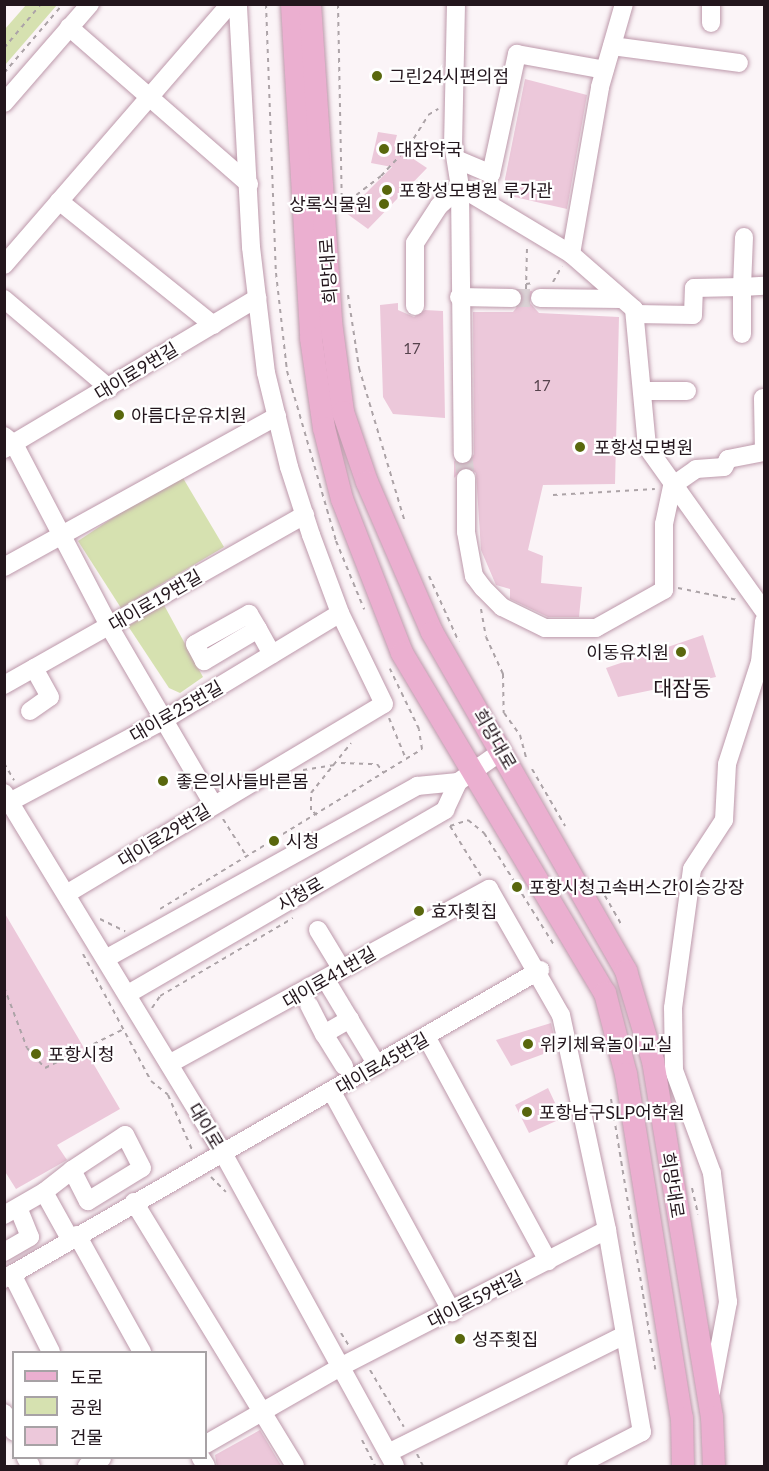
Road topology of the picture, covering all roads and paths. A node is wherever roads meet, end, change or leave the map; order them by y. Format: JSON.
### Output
{"nodes":[{"id":1,"x":41,"y":4,"type":"edge"},
{"id":2,"x":63,"y":4,"type":"edge"},
{"id":3,"x":90,"y":4,"type":"edge"},
{"id":4,"x":230,"y":4,"type":"edge"},
{"id":5,"x":238,"y":4,"type":"edge"},
{"id":6,"x":285,"y":4,"type":"edge"},
{"id":7,"x":292,"y":4,"type":"edge"},
{"id":8,"x":310,"y":4,"type":"edge"},
{"id":9,"x":323,"y":4,"type":"edge"},
{"id":10,"x":338,"y":4,"type":"edge"},
{"id":11,"x":456,"y":4,"type":"edge"},
{"id":12,"x":624,"y":4,"type":"edge"},
{"id":13,"x":711,"y":4,"type":"edge"},
{"id":14,"x":711,"y":24,"type":"dead end"},
{"id":15,"x":69,"y":27,"type":"junction"},
{"id":16,"x":612,"y":46,"type":"junction"},
{"id":17,"x":4,"y":48,"type":"edge"},
{"id":18,"x":739,"y":63,"type":"dead end"},
{"id":19,"x":605,"y":70,"type":"junction"},
{"id":20,"x":4,"y":73,"type":"edge"},
{"id":21,"x":149,"y":97,"type":"junction"},
{"id":22,"x":453,"y":100,"type":"junction"},
{"id":23,"x":4,"y":103,"type":"edge"},
{"id":24,"x":456,"y":159,"type":"junction"},
{"id":25,"x":249,"y":184,"type":"junction"},
{"id":26,"x":460,"y":187,"type":"junction"},
{"id":27,"x":59,"y":201,"type":"junction"},
{"id":28,"x":342,"y":206,"type":"junction"},
{"id":29,"x":343,"y":217,"type":"dead end"},
{"id":30,"x":529,"y":229,"type":"junction"},
{"id":31,"x":744,"y":237,"type":"dead end"},
{"id":32,"x":568,"y":253,"type":"junction"},
{"id":33,"x":4,"y":265,"type":"edge"},
{"id":34,"x":526,"y":284,"type":"junction"},
{"id":35,"x":742,"y":286,"type":"junction"},
{"id":36,"x":765,"y":286,"type":"edge"},
{"id":37,"x":329,"y":291,"type":"junction"},
{"id":38,"x":526,"y":295,"type":"junction"},
{"id":39,"x":459,"y":297,"type":"junction"},
{"id":40,"x":257,"y":298,"type":"junction"},
{"id":41,"x":621,"y":298,"type":"junction"},
{"id":42,"x":4,"y":299,"type":"edge"},
{"id":43,"x":415,"y":306,"type":"dead end"},
{"id":44,"x":635,"y":314,"type":"junction"},
{"id":45,"x":213,"y":325,"type":"junction"},
{"id":46,"x":742,"y":334,"type":"dead end"},
{"id":47,"x":109,"y":388,"type":"junction"},
{"id":48,"x":642,"y":391,"type":"junction"},
{"id":49,"x":687,"y":391,"type":"dead end"},
{"id":50,"x":763,"y":398,"type":"dead end"},
{"id":51,"x":277,"y":416,"type":"junction"},
{"id":52,"x":8,"y":443,"type":"edge"},
{"id":53,"x":764,"y":452,"type":"edge"},
{"id":54,"x":463,"y":454,"type":"tunnel mouth"},
{"id":55,"x":466,"y":478,"type":"tunnel mouth"},
{"id":56,"x":672,"y":486,"type":"junction"},
{"id":57,"x":553,"y":495,"type":"dead end"},
{"id":58,"x":305,"y":515,"type":"junction"},
{"id":59,"x":406,"y":526,"type":"dead end"},
{"id":60,"x":59,"y":533,"type":"junction"},
{"id":61,"x":4,"y":567,"type":"edge"},
{"id":62,"x":427,"y":572,"type":"dead end"},
{"id":63,"x":664,"y":586,"type":"junction"},
{"id":64,"x":483,"y":588,"type":"junction"},
{"id":65,"x":759,"y":605,"type":"edge"},
{"id":66,"x":340,"y":613,"type":"junction"},
{"id":67,"x":765,"y":621,"type":"edge"},
{"id":68,"x":109,"y":626,"type":"junction"},
{"id":69,"x":258,"y":629,"type":"dead end"},
{"id":70,"x":460,"y":643,"type":"dead end"},
{"id":71,"x":272,"y":654,"type":"junction"},
{"id":72,"x":34,"y":668,"type":"junction"},
{"id":73,"x":4,"y":685,"type":"edge"},
{"id":74,"x":384,"y":704,"type":"junction"},
{"id":75,"x":30,"y":711,"type":"dead end"},
{"id":76,"x":356,"y":720,"type":"junction"},
{"id":77,"x":162,"y":721,"type":"junction"},
{"id":78,"x":508,"y":747,"type":"junction"},
{"id":79,"x":422,"y":749,"type":"dead end"},
{"id":80,"x":406,"y":759,"type":"junction"},
{"id":81,"x":526,"y":761,"type":"junction"},
{"id":82,"x":286,"y":762,"type":"junction"},
{"id":83,"x":4,"y":763,"type":"edge"},
{"id":84,"x":339,"y":764,"type":"junction"},
{"id":85,"x":384,"y":772,"type":"junction"},
{"id":86,"x":466,"y":776,"type":"junction"},
{"id":87,"x":546,"y":787,"type":"dead end"},
{"id":88,"x":8,"y":796,"type":"edge"},
{"id":89,"x":213,"y":804,"type":"junction"},
{"id":90,"x":317,"y":814,"type":"junction"},
{"id":91,"x":475,"y":825,"type":"dead end"},
{"id":92,"x":247,"y":857,"type":"junction"},
{"id":93,"x":489,"y":889,"type":"junction"},
{"id":94,"x":68,"y":893,"type":"junction"},
{"id":95,"x":93,"y":910,"type":"dead end"},
{"id":96,"x":155,"y":912,"type":"dead end"},
{"id":97,"x":135,"y":925,"type":"dead end"},
{"id":98,"x":318,"y":930,"type":"dead end"},
{"id":99,"x":76,"y":944,"type":"dead end"},
{"id":100,"x":107,"y":958,"type":"junction"},
{"id":101,"x":341,"y":968,"type":"junction"},
{"id":102,"x":540,"y":970,"type":"junction"},
{"id":103,"x":326,"y":980,"type":"junction"},
{"id":104,"x":4,"y":987,"type":"edge"},
{"id":105,"x":129,"y":994,"type":"junction"},
{"id":106,"x":309,"y":1005,"type":"dead end"},
{"id":107,"x":350,"y":1019,"type":"junction"},
{"id":108,"x":122,"y":1030,"type":"junction"},
{"id":109,"x":324,"y":1034,"type":"junction"},
{"id":110,"x":427,"y":1038,"type":"junction"},
{"id":111,"x":169,"y":1064,"type":"junction"},
{"id":112,"x":377,"y":1065,"type":"junction"},
{"id":113,"x":344,"y":1066,"type":"dead end"},
{"id":114,"x":332,"y":1092,"type":"junction"},
{"id":115,"x":223,"y":1153,"type":"junction"},
{"id":116,"x":194,"y":1155,"type":"dead end"},
{"id":117,"x":72,"y":1170,"type":"dead end"},
{"id":118,"x":44,"y":1192,"type":"junction"},
{"id":119,"x":134,"y":1202,"type":"junction"},
{"id":120,"x":11,"y":1211,"type":"edge"},
{"id":121,"x":628,"y":1223,"type":"dead end"},
{"id":122,"x":607,"y":1230,"type":"junction"},
{"id":123,"x":74,"y":1237,"type":"junction"},
{"id":124,"x":4,"y":1252,"type":"edge"},
{"id":125,"x":548,"y":1261,"type":"junction"},
{"id":126,"x":8,"y":1276,"type":"edge"},
{"id":127,"x":452,"y":1312,"type":"junction"},
{"id":128,"x":623,"y":1336,"type":"junction"},
{"id":129,"x":50,"y":1351,"type":"edge"},
{"id":130,"x":141,"y":1351,"type":"edge"},
{"id":131,"x":342,"y":1366,"type":"junction"},
{"id":132,"x":365,"y":1367,"type":"dead end"},
{"id":133,"x":656,"y":1376,"type":"dead end"},
{"id":134,"x":709,"y":1400,"type":"junction"},
{"id":135,"x":263,"y":1412,"type":"junction"},
{"id":136,"x":4,"y":1413,"type":"edge"},
{"id":137,"x":12,"y":1428,"type":"edge"},
{"id":138,"x":407,"y":1433,"type":"dead end"},
{"id":139,"x":207,"y":1443,"type":"edge"},
{"id":140,"x":416,"y":1451,"type":"dead end"},
{"id":141,"x":100,"y":1459,"type":"edge"},
{"id":142,"x":392,"y":1460,"type":"edge"},
{"id":143,"x":87,"y":1467,"type":"edge"},
{"id":144,"x":295,"y":1467,"type":"edge"},
{"id":145,"x":423,"y":1467,"type":"edge"},
{"id":146,"x":576,"y":1467,"type":"edge"},
{"id":147,"x":683,"y":1467,"type":"edge"},
{"id":148,"x":714,"y":1467,"type":"edge"}],
"edges":[{"from":1,"to":17,"type":"path"},
{"from":2,"to":20,"type":"path"},
{"from":3,"to":15,"type":"street"},
{"from":4,"to":21,"type":"street"},
{"from":5,"to":25,"type":"street"},
{"from":6,"to":37,"type":"main road"},
{"from":7,"to":37,"type":"main road","name":"희망대로"},
{"from":8,"to":37,"type":"main road","name":"희망대로"},
{"from":9,"to":37,"type":"main road"},
{"from":10,"to":28,"type":"path"},
{"from":11,"to":22,"type":"street"},
{"from":12,"to":16,"type":"street"},
{"from":13,"to":14,"type":"street"},
{"from":15,"to":21,"type":"street"},
{"from":15,"to":23,"type":"street"},
{"from":16,"to":18,"type":"street"},
{"from":16,"to":19,"type":"street"},
{"from":19,"to":24,"type":"street"},
{"from":19,"to":32,"type":"street"},
{"from":21,"to":25,"type":"street"},
{"from":21,"to":27,"type":"street"},
{"from":22,"to":24,"type":"street"},
{"from":22,"to":28,"type":"path"},
{"from":24,"to":26,"type":"street"},
{"from":25,"to":40,"type":"street"},
{"from":26,"to":30,"type":"street"},
{"from":26,"to":39,"type":"street"},
{"from":26,"to":43,"type":"street"},
{"from":27,"to":33,"type":"street"},
{"from":27,"to":45,"type":"street"},
{"from":28,"to":29,"type":"path"},
{"from":30,"to":32,"type":"street"},
{"from":30,"to":34,"type":"path"},
{"from":31,"to":35,"type":"street"},
{"from":32,"to":34,"type":"path"},
{"from":32,"to":41,"type":"street"},
{"from":34,"to":38,"type":"path"},
{"from":35,"to":36,"type":"street"},
{"from":35,"to":44,"type":"street"},
{"from":35,"to":46,"type":"street"},
{"from":37,"to":59,"type":"path"},
{"from":37,"to":78,"type":"main road","name":"희망대로"},
{"from":37,"to":86,"type":"main road","name":"희망대로"},
{"from":38,"to":39,"type":"street"},
{"from":38,"to":41,"type":"street"},
{"from":39,"to":54,"type":"street"},
{"from":40,"to":45,"type":"street","name":"대이로9번길"},
{"from":40,"to":51,"type":"street"},
{"from":41,"to":44,"type":"street"},
{"from":42,"to":47,"type":"street"},
{"from":44,"to":48,"type":"street"},
{"from":45,"to":47,"type":"street","name":"대이로9번길"},
{"from":47,"to":52,"type":"street","name":"대이로9번길"},
{"from":48,"to":49,"type":"street"},
{"from":48,"to":56,"type":"street"},
{"from":50,"to":53,"type":"street"},
{"from":51,"to":58,"type":"street"},
{"from":51,"to":60,"type":"street"},
{"from":52,"to":60,"type":"street"},
{"from":53,"to":56,"type":"street"},
{"from":55,"to":64,"type":"street"},
{"from":56,"to":57,"type":"path"},
{"from":56,"to":63,"type":"street"},
{"from":56,"to":65,"type":"street"},
{"from":58,"to":66,"type":"street"},
{"from":58,"to":68,"type":"street","name":"대이로19번길"},
{"from":60,"to":61,"type":"street"},
{"from":60,"to":68,"type":"street"},
{"from":62,"to":70,"type":"path"},
{"from":63,"to":64,"type":"street"},
{"from":63,"to":65,"type":"path"},
{"from":64,"to":81,"type":"path"},
{"from":66,"to":71,"type":"street","name":"대이로25번길"},
{"from":66,"to":74,"type":"street"},
{"from":67,"to":134,"type":"street"},
{"from":68,"to":72,"type":"street","name":"대이로19번길"},
{"from":68,"to":77,"type":"street"},
{"from":69,"to":71,"type":"street"},
{"from":71,"to":77,"type":"street","name":"대이로25번길"},
{"from":72,"to":73,"type":"street","name":"대이로19번길"},
{"from":72,"to":75,"type":"street"},
{"from":74,"to":76,"type":"street","name":"대이로29번길"},
{"from":74,"to":80,"type":"path"},
{"from":76,"to":82,"type":"street","name":"대이로29번길"},
{"from":76,"to":84,"type":"path"},
{"from":77,"to":88,"type":"street","name":"대이로25번길"},
{"from":77,"to":89,"type":"street"},
{"from":78,"to":81,"type":"path"},
{"from":78,"to":86,"type":"street","name":"시청로"},
{"from":78,"to":134,"type":"main road","name":"희망대로"},
{"from":79,"to":80,"type":"path"},
{"from":80,"to":85,"type":"path"},
{"from":81,"to":87,"type":"path"},
{"from":82,"to":84,"type":"path"},
{"from":82,"to":89,"type":"street","name":"대이로29번길"},
{"from":83,"to":88,"type":"path"},
{"from":84,"to":85,"type":"path"},
{"from":84,"to":90,"type":"path"},
{"from":85,"to":90,"type":"path"},
{"from":86,"to":100,"type":"street","name":"시청로"},
{"from":86,"to":105,"type":"street","name":"시청로"},
{"from":86,"to":147,"type":"main road","name":"희망대로"},
{"from":88,"to":94,"type":"street","name":"대이로"},
{"from":89,"to":92,"type":"path"},
{"from":89,"to":94,"type":"street","name":"대이로29번길"},
{"from":90,"to":92,"type":"path"},
{"from":91,"to":93,"type":"path"},
{"from":92,"to":96,"type":"path"},
{"from":93,"to":101,"type":"street","name":"대이로41번길"},
{"from":93,"to":102,"type":"street"},
{"from":94,"to":100,"type":"street","name":"대이로"},
{"from":95,"to":97,"type":"path"},
{"from":98,"to":101,"type":"street"},
{"from":99,"to":108,"type":"path"},
{"from":100,"to":105,"type":"street","name":"대이로"},
{"from":101,"to":103,"type":"street","name":"대이로41번길"},
{"from":102,"to":110,"type":"street","name":"대이로45번길"},
{"from":102,"to":122,"type":"street"},
{"from":103,"to":107,"type":"street"},
{"from":103,"to":111,"type":"street","name":"대이로41번길"},
{"from":104,"to":108,"type":"path"},
{"from":105,"to":111,"type":"street","name":"대이로"},
{"from":106,"to":109,"type":"street"},
{"from":107,"to":109,"type":"street"},
{"from":107,"to":112,"type":"street"},
{"from":108,"to":116,"type":"path"},
{"from":109,"to":113,"type":"street"},
{"from":110,"to":112,"type":"street","name":"대이로45번길"},
{"from":110,"to":125,"type":"street"},
{"from":111,"to":115,"type":"street","name":"대이로"},
{"from":112,"to":114,"type":"street","name":"대이로45번길"},
{"from":114,"to":115,"type":"street","name":"대이로45번길"},
{"from":114,"to":127,"type":"street"},
{"from":115,"to":119,"type":"street","name":"대이로45번길"},
{"from":115,"to":131,"type":"street","name":"대이로"},
{"from":117,"to":118,"type":"street"},
{"from":118,"to":120,"type":"street"},
{"from":118,"to":123,"type":"street"},
{"from":119,"to":123,"type":"street","name":"대이로45번길"},
{"from":119,"to":135,"type":"street"},
{"from":120,"to":124,"type":"street"},
{"from":121,"to":133,"type":"path"},
{"from":122,"to":125,"type":"street","name":"대이로59번길"},
{"from":122,"to":128,"type":"street"},
{"from":123,"to":126,"type":"street","name":"대이로45번길"},
{"from":123,"to":130,"type":"street"},
{"from":125,"to":127,"type":"street","name":"대이로59번길"},
{"from":126,"to":129,"type":"street"},
{"from":127,"to":131,"type":"street","name":"대이로59번길"},
{"from":128,"to":142,"type":"street"},
{"from":128,"to":146,"type":"street"},
{"from":131,"to":135,"type":"street","name":"대이로59번길"},
{"from":131,"to":142,"type":"street","name":"대이로"},
{"from":132,"to":138,"type":"path"},
{"from":134,"to":148,"type":"main road","name":"희망대로"},
{"from":135,"to":139,"type":"street","name":"대이로59번길"},
{"from":135,"to":144,"type":"street"},
{"from":136,"to":137,"type":"street"},
{"from":140,"to":145,"type":"path"},
{"from":141,"to":143,"type":"street"}]}
